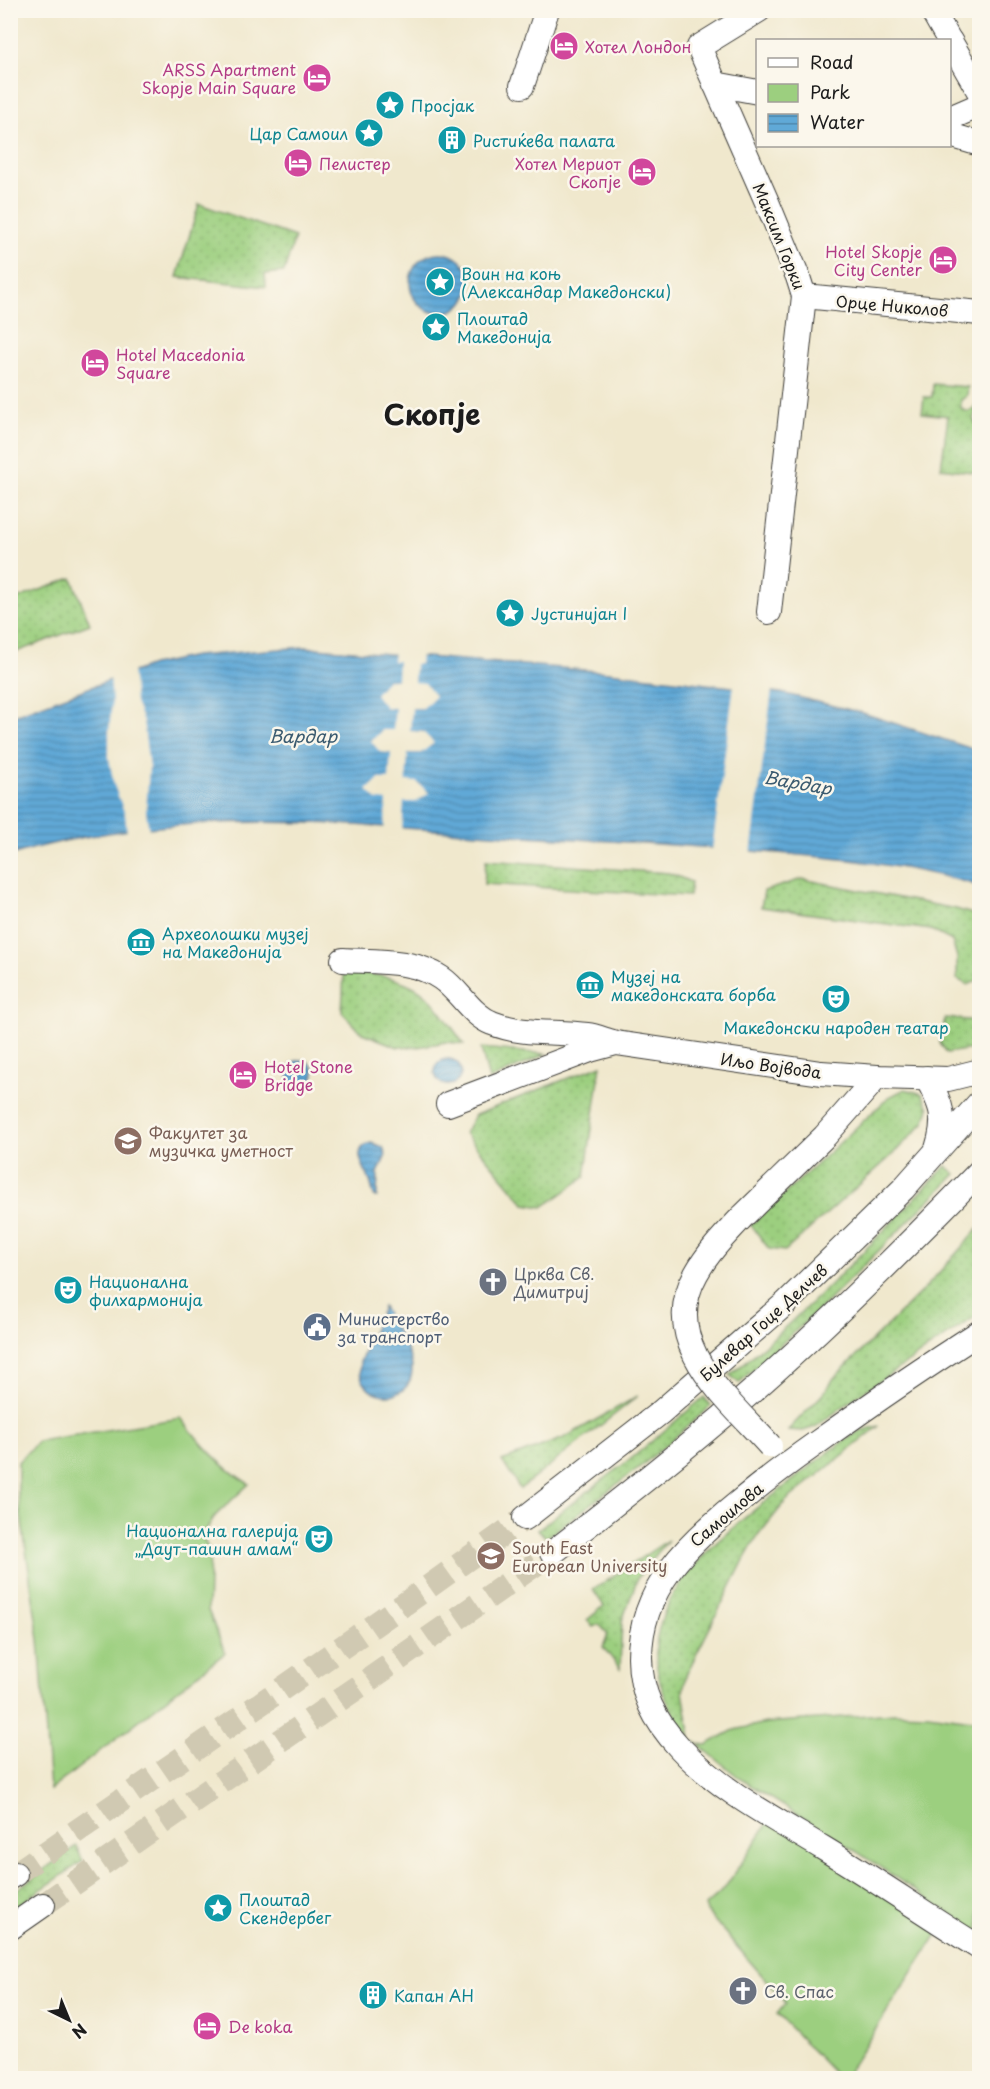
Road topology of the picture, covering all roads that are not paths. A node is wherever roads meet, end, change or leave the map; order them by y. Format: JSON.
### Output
{"nodes":[{"id":1,"x":547,"y":10,"type":"edge"},
{"id":2,"x":759,"y":10,"type":"edge"},
{"id":3,"x":932,"y":10,"type":"edge"},
{"id":4,"x":948,"y":39,"type":"edge"},
{"id":5,"x":951,"y":44,"type":"edge"},
{"id":6,"x":715,"y":84,"type":"junction"},
{"id":7,"x":522,"y":86,"type":"dead end"},
{"id":8,"x":756,"y":93,"type":"edge"},
{"id":9,"x":980,"y":93,"type":"edge"},
{"id":10,"x":980,"y":105,"type":"edge"},
{"id":11,"x":951,"y":118,"type":"edge"},
{"id":12,"x":951,"y":135,"type":"edge"},
{"id":13,"x":979,"y":142,"type":"edge"},
{"id":14,"x":804,"y":297,"type":"junction"},
{"id":15,"x":980,"y":313,"type":"edge"},
{"id":16,"x":769,"y":612,"type":"dead end"},
{"id":17,"x":343,"y":960,"type":"dead end"},
{"id":18,"x":616,"y":1043,"type":"junction"},
{"id":19,"x":980,"y":1071,"type":"edge"},
{"id":20,"x":877,"y":1077,"type":"junction"},
{"id":21,"x":927,"y":1078,"type":"junction"},
{"id":22,"x":980,"y":1102,"type":"edge"},
{"id":23,"x":448,"y":1104,"type":"dead end"},
{"id":24,"x":936,"y":1153,"type":"junction"},
{"id":25,"x":980,"y":1171,"type":"edge"},
{"id":26,"x":980,"y":1332,"type":"edge"},
{"id":27,"x":786,"y":1464,"type":"junction"},
{"id":28,"x":525,"y":1518,"type":"tunnel mouth"},
{"id":29,"x":552,"y":1553,"type":"tunnel mouth"},
{"id":30,"x":43,"y":1905,"type":"tunnel mouth"},
{"id":31,"x":10,"y":1928,"type":"edge"},
{"id":32,"x":980,"y":1948,"type":"edge"}],
"edges":[{"from":1,"to":7,"type":"street"},
{"from":2,"to":6,"type":"street","name":"Максим Горки"},
{"from":3,"to":4,"type":"street"},
{"from":5,"to":9,"type":"street"},
{"from":6,"to":8,"type":"street"},
{"from":6,"to":14,"type":"street","name":"Максим Горки"},
{"from":10,"to":11,"type":"street"},
{"from":12,"to":13,"type":"street"},
{"from":14,"to":15,"type":"street","name":"Орце Николов"},
{"from":14,"to":16,"type":"street","name":"Максим Горки"},
{"from":17,"to":18,"type":"street","name":"Иљо Војвода"},
{"from":18,"to":20,"type":"street","name":"Иљо Војвода"},
{"from":18,"to":23,"type":"street","name":"Иљо Војвода"},
{"from":19,"to":21,"type":"street","name":"Иљо Војвода"},
{"from":20,"to":21,"type":"street","name":"Иљо Војвода"},
{"from":20,"to":27,"type":"street","bridge":true},
{"from":21,"to":24,"type":"street"},
{"from":22,"to":24,"type":"street","name":"Булевар Гоце Делчев"},
{"from":24,"to":28,"type":"street","name":"Булевар Гоце Делчев"},
{"from":25,"to":29,"type":"street"},
{"from":26,"to":27,"type":"street","name":"Самоилова"},
{"from":27,"to":32,"type":"street","name":"Самоилова"},
{"from":30,"to":31,"type":"street"}]}
